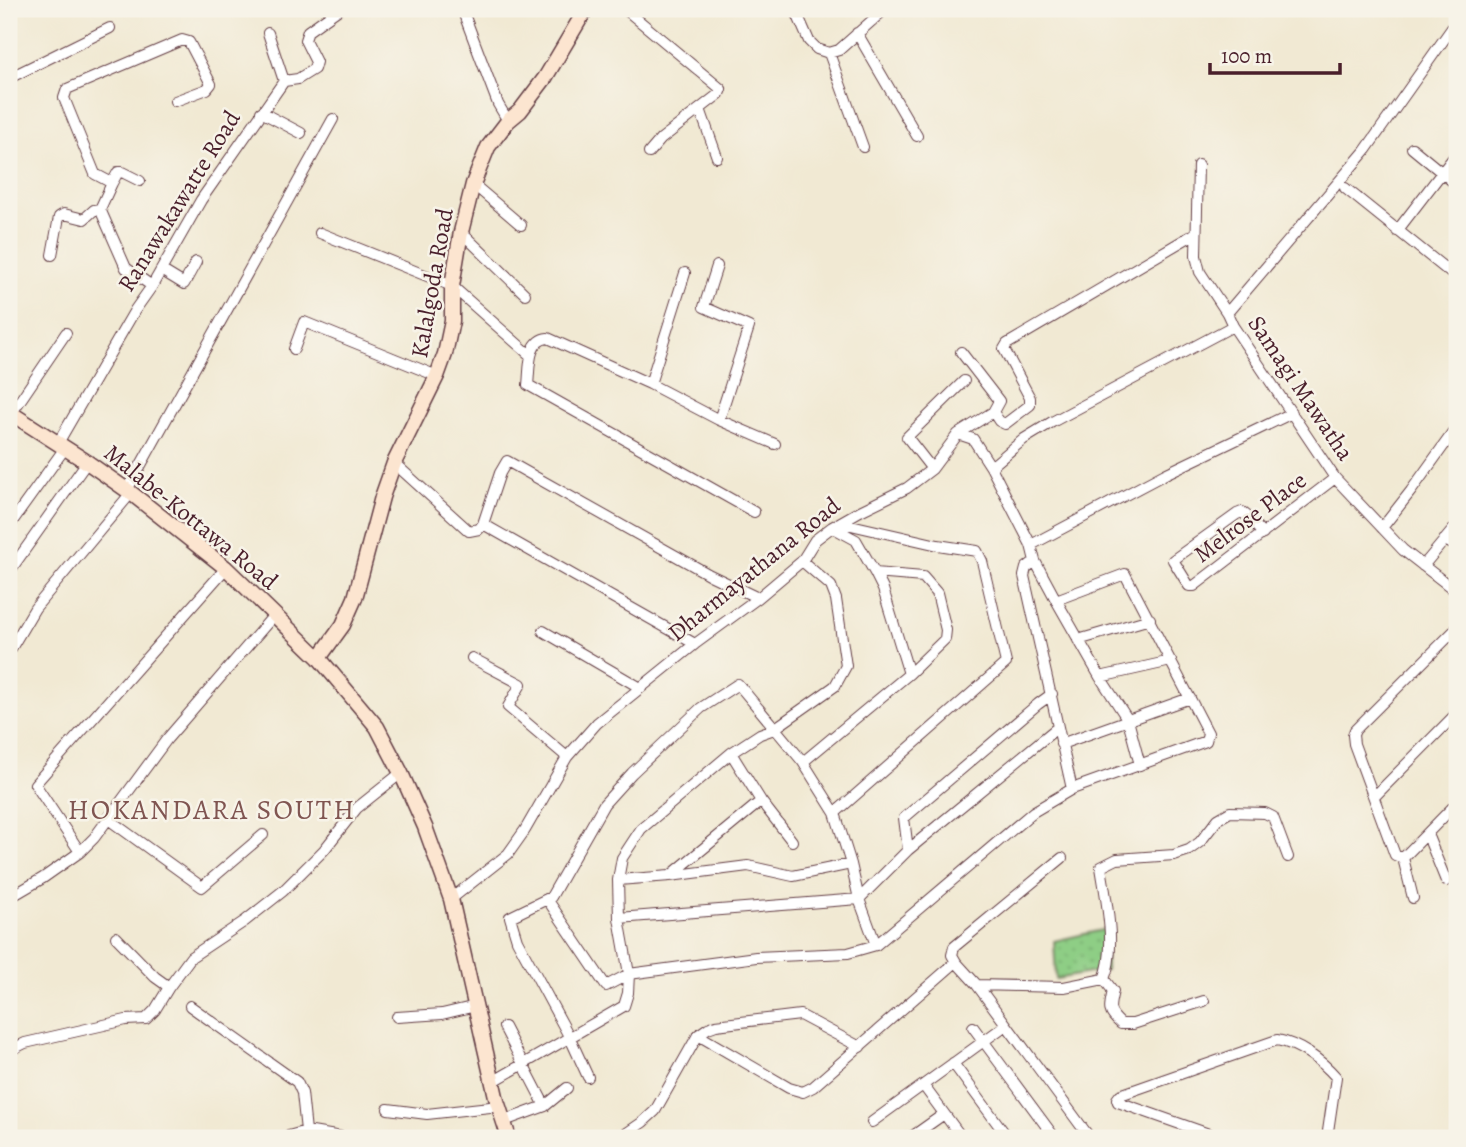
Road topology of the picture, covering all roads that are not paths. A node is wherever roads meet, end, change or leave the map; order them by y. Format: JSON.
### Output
{"nodes":[{"id":1,"x":339,"y":9,"type":"edge"},
{"id":2,"x":462,"y":9,"type":"edge"},
{"id":3,"x":586,"y":9,"type":"edge"},
{"id":4,"x":625,"y":9,"type":"edge"},
{"id":5,"x":795,"y":9,"type":"edge"},
{"id":6,"x":885,"y":9,"type":"edge"},
{"id":7,"x":1457,"y":21,"type":"edge"},
{"id":8,"x":110,"y":28,"type":"dead end"},
{"id":9,"x":268,"y":33,"type":"dead end"},
{"id":10,"x":857,"y":33,"type":"junction"},
{"id":11,"x":829,"y":53,"type":"junction"},
{"id":12,"x":9,"y":78,"type":"edge"},
{"id":13,"x":284,"y":81,"type":"junction"},
{"id":14,"x":175,"y":101,"type":"dead end"},
{"id":15,"x":700,"y":108,"type":"junction"},
{"id":16,"x":261,"y":112,"type":"junction"},
{"id":17,"x":332,"y":119,"type":"dead end"},
{"id":18,"x":508,"y":121,"type":"junction"},
{"id":19,"x":301,"y":134,"type":"dead end"},
{"id":20,"x":917,"y":136,"type":"dead end"},
{"id":21,"x":863,"y":147,"type":"dead end"},
{"id":22,"x":1412,"y":148,"type":"dead end"},
{"id":23,"x":649,"y":153,"type":"dead end"},
{"id":24,"x":1457,"y":153,"type":"edge"},
{"id":25,"x":717,"y":157,"type":"dead end"},
{"id":26,"x":1198,"y":165,"type":"dead end"},
{"id":27,"x":1442,"y":172,"type":"junction"},
{"id":28,"x":140,"y":181,"type":"dead end"},
{"id":29,"x":112,"y":183,"type":"junction"},
{"id":30,"x":474,"y":184,"type":"junction"},
{"id":31,"x":1457,"y":185,"type":"edge"},
{"id":32,"x":1345,"y":188,"type":"dead end"},
{"id":33,"x":100,"y":209,"type":"junction"},
{"id":34,"x":521,"y":225,"type":"dead end"},
{"id":35,"x":1397,"y":231,"type":"junction"},
{"id":36,"x":461,"y":232,"type":"junction"},
{"id":37,"x":320,"y":233,"type":"dead end"},
{"id":38,"x":1196,"y":233,"type":"junction"},
{"id":39,"x":52,"y":255,"type":"dead end"},
{"id":40,"x":196,"y":262,"type":"dead end"},
{"id":41,"x":717,"y":266,"type":"dead end"},
{"id":42,"x":161,"y":270,"type":"junction"},
{"id":43,"x":685,"y":273,"type":"dead end"},
{"id":44,"x":1452,"y":274,"type":"dead end"},
{"id":45,"x":152,"y":286,"type":"junction"},
{"id":46,"x":452,"y":286,"type":"junction"},
{"id":47,"x":525,"y":294,"type":"dead end"},
{"id":48,"x":1227,"y":313,"type":"junction"},
{"id":49,"x":1233,"y":326,"type":"junction"},
{"id":50,"x":66,"y":333,"type":"dead end"},
{"id":51,"x":294,"y":349,"type":"dead end"},
{"id":52,"x":961,"y":352,"type":"dead end"},
{"id":53,"x":531,"y":356,"type":"junction"},
{"id":54,"x":437,"y":376,"type":"junction"},
{"id":55,"x":964,"y":382,"type":"dead end"},
{"id":56,"x":650,"y":384,"type":"junction"},
{"id":57,"x":993,"y":412,"type":"junction"},
{"id":58,"x":10,"y":413,"type":"edge"},
{"id":59,"x":1292,"y":413,"type":"junction"},
{"id":60,"x":719,"y":420,"type":"junction"},
{"id":61,"x":1457,"y":427,"type":"edge"},
{"id":62,"x":958,"y":434,"type":"junction"},
{"id":63,"x":775,"y":443,"type":"dead end"},
{"id":64,"x":61,"y":446,"type":"junction"},
{"id":65,"x":87,"y":462,"type":"junction"},
{"id":66,"x":394,"y":463,"type":"junction"},
{"id":67,"x":991,"y":467,"type":"junction"},
{"id":68,"x":932,"y":469,"type":"junction"},
{"id":69,"x":1335,"y":478,"type":"junction"},
{"id":70,"x":129,"y":491,"type":"junction"},
{"id":71,"x":754,"y":512,"type":"dead end"},
{"id":72,"x":842,"y":523,"type":"junction"},
{"id":73,"x":483,"y":524,"type":"junction"},
{"id":74,"x":1457,"y":525,"type":"edge"},
{"id":75,"x":9,"y":526,"type":"edge"},
{"id":76,"x":832,"y":527,"type":"junction"},
{"id":77,"x":1382,"y":528,"type":"junction"},
{"id":78,"x":1263,"y":534,"type":"junction"},
{"id":79,"x":1444,"y":540,"type":"junction"},
{"id":80,"x":1031,"y":545,"type":"junction"},
{"id":81,"x":1457,"y":546,"type":"edge"},
{"id":82,"x":802,"y":561,"type":"junction"},
{"id":83,"x":1035,"y":561,"type":"junction"},
{"id":84,"x":1423,"y":566,"type":"junction"},
{"id":85,"x":226,"y":568,"type":"junction"},
{"id":86,"x":9,"y":572,"type":"edge"},
{"id":87,"x":875,"y":573,"type":"junction"},
{"id":88,"x":1457,"y":592,"type":"edge"},
{"id":89,"x":758,"y":598,"type":"junction"},
{"id":90,"x":1056,"y":600,"type":"junction"},
{"id":91,"x":275,"y":614,"type":"junction"},
{"id":92,"x":1150,"y":619,"type":"junction"},
{"id":93,"x":1457,"y":628,"type":"edge"},
{"id":94,"x":543,"y":631,"type":"dead end"},
{"id":95,"x":1078,"y":640,"type":"junction"},
{"id":96,"x":695,"y":643,"type":"junction"},
{"id":97,"x":9,"y":652,"type":"edge"},
{"id":98,"x":319,"y":657,"type":"junction"},
{"id":99,"x":472,"y":657,"type":"dead end"},
{"id":100,"x":1171,"y":661,"type":"junction"},
{"id":101,"x":909,"y":674,"type":"junction"},
{"id":102,"x":1100,"y":677,"type":"junction"},
{"id":103,"x":639,"y":687,"type":"junction"},
{"id":104,"x":1052,"y":694,"type":"junction"},
{"id":105,"x":1190,"y":698,"type":"junction"},
{"id":106,"x":1457,"y":712,"type":"edge"},
{"id":107,"x":1128,"y":720,"type":"junction"},
{"id":108,"x":1058,"y":727,"type":"junction"},
{"id":109,"x":774,"y":729,"type":"junction"},
{"id":110,"x":1061,"y":744,"type":"junction"},
{"id":111,"x":731,"y":753,"type":"junction"},
{"id":112,"x":568,"y":757,"type":"junction"},
{"id":113,"x":803,"y":762,"type":"junction"},
{"id":114,"x":1140,"y":765,"type":"junction"},
{"id":115,"x":401,"y":774,"type":"junction"},
{"id":116,"x":1072,"y":789,"type":"junction"},
{"id":117,"x":1374,"y":797,"type":"junction"},
{"id":118,"x":761,"y":801,"type":"junction"},
{"id":119,"x":1457,"y":803,"type":"edge"},
{"id":120,"x":835,"y":813,"type":"junction"},
{"id":121,"x":108,"y":819,"type":"junction"},
{"id":122,"x":1427,"y":834,"type":"junction"},
{"id":123,"x":263,"y":835,"type":"dead end"},
{"id":124,"x":792,"y":841,"type":"dead end"},
{"id":125,"x":908,"y":850,"type":"junction"},
{"id":126,"x":80,"y":852,"type":"junction"},
{"id":127,"x":1288,"y":857,"type":"dead end"},
{"id":128,"x":1062,"y":858,"type":"dead end"},
{"id":129,"x":1403,"y":858,"type":"junction"},
{"id":130,"x":851,"y":864,"type":"junction"},
{"id":131,"x":670,"y":876,"type":"junction"},
{"id":132,"x":618,"y":880,"type":"junction"},
{"id":133,"x":1446,"y":881,"type":"dead end"},
{"id":134,"x":9,"y":895,"type":"edge"},
{"id":135,"x":1413,"y":898,"type":"dead end"},
{"id":136,"x":451,"y":899,"type":"junction"},
{"id":137,"x":547,"y":899,"type":"junction"},
{"id":138,"x":859,"y":899,"type":"junction"},
{"id":139,"x":619,"y":918,"type":"junction"},
{"id":140,"x":116,"y":937,"type":"dead end"},
{"id":141,"x":876,"y":945,"type":"junction"},
{"id":142,"x":957,"y":962,"type":"junction"},
{"id":143,"x":629,"y":974,"type":"junction"},
{"id":144,"x":1104,"y":979,"type":"junction"},
{"id":145,"x":977,"y":985,"type":"junction"},
{"id":146,"x":169,"y":987,"type":"junction"},
{"id":147,"x":1204,"y":1001,"type":"dead end"},
{"id":148,"x":190,"y":1006,"type":"dead end"},
{"id":149,"x":476,"y":1006,"type":"junction"},
{"id":150,"x":397,"y":1017,"type":"dead end"},
{"id":151,"x":1006,"y":1025,"type":"junction"},
{"id":152,"x":504,"y":1027,"type":"dead end"},
{"id":153,"x":973,"y":1027,"type":"dead end"},
{"id":154,"x":698,"y":1035,"type":"junction"},
{"id":155,"x":570,"y":1038,"type":"junction"},
{"id":156,"x":984,"y":1041,"type":"junction"},
{"id":157,"x":860,"y":1047,"type":"junction"},
{"id":158,"x":9,"y":1051,"type":"edge"},
{"id":159,"x":953,"y":1063,"type":"junction"},
{"id":160,"x":524,"y":1064,"type":"junction"},
{"id":161,"x":588,"y":1077,"type":"dead end"},
{"id":162,"x":494,"y":1081,"type":"junction"},
{"id":163,"x":923,"y":1085,"type":"junction"},
{"id":164,"x":567,"y":1088,"type":"dead end"},
{"id":165,"x":545,"y":1105,"type":"junction"},
{"id":166,"x":499,"y":1106,"type":"junction"},
{"id":167,"x":388,"y":1109,"type":"dead end"},
{"id":168,"x":944,"y":1114,"type":"junction"},
{"id":169,"x":504,"y":1121,"type":"junction"},
{"id":170,"x":872,"y":1122,"type":"dead end"},
{"id":171,"x":306,"y":1131,"type":"junction"},
{"id":172,"x":333,"y":1137,"type":"edge"},
{"id":173,"x":282,"y":1138,"type":"edge"},
{"id":174,"x":347,"y":1138,"type":"edge"},
{"id":175,"x":509,"y":1138,"type":"edge"},
{"id":176,"x":614,"y":1138,"type":"edge"},
{"id":177,"x":910,"y":1138,"type":"edge"},
{"id":178,"x":962,"y":1138,"type":"edge"},
{"id":179,"x":1008,"y":1138,"type":"edge"},
{"id":180,"x":1055,"y":1138,"type":"edge"},
{"id":181,"x":1090,"y":1138,"type":"edge"},
{"id":182,"x":1220,"y":1138,"type":"edge"},
{"id":183,"x":1327,"y":1138,"type":"edge"}],
"edges":[{"from":1,"to":13,"type":"street","name":"Ranawakawatte Road"},
{"from":2,"to":18,"type":"street"},
{"from":3,"to":18,"type":"main road","name":"Kalalgoda Road"},
{"from":4,"to":15,"type":"street"},
{"from":5,"to":11,"type":"street"},
{"from":6,"to":10,"type":"street"},
{"from":7,"to":48,"type":"street"},
{"from":8,"to":12,"type":"street"},
{"from":9,"to":13,"type":"street"},
{"from":10,"to":11,"type":"street"},
{"from":10,"to":20,"type":"street"},
{"from":11,"to":21,"type":"street"},
{"from":13,"to":16,"type":"street","name":"Ranawakawatte Road"},
{"from":14,"to":29,"type":"street"},
{"from":15,"to":23,"type":"street"},
{"from":15,"to":25,"type":"street"},
{"from":16,"to":19,"type":"street"},
{"from":16,"to":42,"type":"street","name":"Ranawakawatte Road"},
{"from":17,"to":70,"type":"street"},
{"from":18,"to":30,"type":"main road","name":"Kalalgoda Road"},
{"from":22,"to":27,"type":"street"},
{"from":24,"to":27,"type":"street"},
{"from":26,"to":38,"type":"street","name":"Samagi Mawatha"},
{"from":27,"to":31,"type":"street"},
{"from":27,"to":35,"type":"street"},
{"from":28,"to":29,"type":"street"},
{"from":29,"to":33,"type":"street"},
{"from":30,"to":34,"type":"street"},
{"from":30,"to":36,"type":"main road","name":"Kalalgoda Road"},
{"from":32,"to":35,"type":"street"},
{"from":33,"to":39,"type":"street"},
{"from":33,"to":45,"type":"street"},
{"from":35,"to":44,"type":"street"},
{"from":36,"to":46,"type":"main road","name":"Kalalgoda Road"},
{"from":36,"to":47,"type":"street"},
{"from":37,"to":46,"type":"street"},
{"from":38,"to":48,"type":"street","name":"Samagi Mawatha"},
{"from":38,"to":57,"type":"street"},
{"from":40,"to":42,"type":"street"},
{"from":41,"to":60,"type":"street"},
{"from":42,"to":45,"type":"street","name":"Ranawakawatte Road"},
{"from":43,"to":56,"type":"street"},
{"from":45,"to":64,"type":"street","name":"Ranawakawatte Road"},
{"from":46,"to":53,"type":"street"},
{"from":46,"to":54,"type":"main road","name":"Kalalgoda Road"},
{"from":48,"to":49,"type":"street","name":"Samagi Mawatha"},
{"from":49,"to":59,"type":"street","name":"Samagi Mawatha"},
{"from":49,"to":67,"type":"street"},
{"from":50,"to":58,"type":"street"},
{"from":51,"to":54,"type":"street"},
{"from":52,"to":57,"type":"street"},
{"from":53,"to":56,"type":"street"},
{"from":53,"to":71,"type":"street"},
{"from":54,"to":66,"type":"main road","name":"Kalalgoda Road"},
{"from":55,"to":68,"type":"street"},
{"from":56,"to":60,"type":"street"},
{"from":57,"to":62,"type":"street"},
{"from":58,"to":64,"type":"main road","name":"Malabe-Kottawa Road"},
{"from":59,"to":69,"type":"street","name":"Samagi Mawatha"},
{"from":59,"to":80,"type":"street"},
{"from":60,"to":63,"type":"street"},
{"from":61,"to":77,"type":"street"},
{"from":62,"to":67,"type":"street"},
{"from":62,"to":68,"type":"street","name":"Dharmayathana Road"},
{"from":64,"to":65,"type":"main road","name":"Malabe-Kottawa Road"},
{"from":64,"to":75,"type":"street","name":"Ranawakawatte Road"},
{"from":65,"to":70,"type":"main road","name":"Malabe-Kottawa Road"},
{"from":65,"to":86,"type":"street"},
{"from":66,"to":73,"type":"street"},
{"from":66,"to":98,"type":"main road","name":"Kalalgoda Road"},
{"from":67,"to":80,"type":"street"},
{"from":68,"to":72,"type":"street","name":"Dharmayathana Road"},
{"from":69,"to":77,"type":"street","name":"Samagi Mawatha"},
{"from":69,"to":78,"type":"street","name":"Melrose Place"},
{"from":70,"to":85,"type":"main road","name":"Malabe-Kottawa Road"},
{"from":70,"to":97,"type":"street"},
{"from":72,"to":76,"type":"street","name":"Dharmayathana Road"},
{"from":72,"to":120,"type":"street"},
{"from":73,"to":89,"type":"street"},
{"from":73,"to":96,"type":"street"},
{"from":74,"to":79,"type":"street"},
{"from":76,"to":82,"type":"street","name":"Dharmayathana Road"},
{"from":76,"to":87,"type":"street"},
{"from":77,"to":84,"type":"street","name":"Samagi Mawatha"},
{"from":78,"to":78,"type":"street","name":"Melrose Place"},
{"from":79,"to":81,"type":"street"},
{"from":79,"to":84,"type":"street"},
{"from":80,"to":83,"type":"street"},
{"from":82,"to":89,"type":"street","name":"Dharmayathana Road"},
{"from":82,"to":109,"type":"street"},
{"from":83,"to":90,"type":"street"},
{"from":83,"to":104,"type":"street"},
{"from":84,"to":88,"type":"street","name":"Samagi Mawatha"},
{"from":85,"to":91,"type":"main road","name":"Malabe-Kottawa Road"},
{"from":85,"to":126,"type":"street"},
{"from":87,"to":101,"type":"street"},
{"from":87,"to":101,"type":"street"},
{"from":89,"to":96,"type":"street","name":"Dharmayathana Road"},
{"from":90,"to":92,"type":"street"},
{"from":90,"to":95,"type":"street"},
{"from":91,"to":98,"type":"main road","name":"Malabe-Kottawa Road"},
{"from":91,"to":121,"type":"street"},
{"from":92,"to":95,"type":"street"},
{"from":92,"to":100,"type":"street"},
{"from":93,"to":117,"type":"street"},
{"from":94,"to":103,"type":"street"},
{"from":95,"to":102,"type":"street"},
{"from":96,"to":103,"type":"street","name":"Dharmayathana Road"},
{"from":98,"to":115,"type":"main road","name":"Malabe-Kottawa Road"},
{"from":99,"to":112,"type":"street"},
{"from":100,"to":102,"type":"street"},
{"from":100,"to":105,"type":"street"},
{"from":101,"to":113,"type":"street"},
{"from":102,"to":107,"type":"street"},
{"from":103,"to":112,"type":"street","name":"Dharmayathana Road"},
{"from":104,"to":108,"type":"street"},
{"from":104,"to":125,"type":"street"},
{"from":105,"to":107,"type":"street"},
{"from":105,"to":114,"type":"street"},
{"from":106,"to":117,"type":"street"},
{"from":107,"to":110,"type":"street"},
{"from":107,"to":114,"type":"street"},
{"from":108,"to":110,"type":"street"},
{"from":108,"to":125,"type":"street"},
{"from":109,"to":111,"type":"street"},
{"from":109,"to":113,"type":"street"},
{"from":109,"to":137,"type":"street"},
{"from":110,"to":116,"type":"street"},
{"from":111,"to":118,"type":"street"},
{"from":111,"to":132,"type":"street"},
{"from":112,"to":136,"type":"street","name":"Dharmayathana Road"},
{"from":113,"to":120,"type":"street"},
{"from":114,"to":116,"type":"street"},
{"from":115,"to":136,"type":"main road","name":"Malabe-Kottawa Road"},
{"from":115,"to":146,"type":"street"},
{"from":116,"to":141,"type":"street"},
{"from":117,"to":129,"type":"street"},
{"from":118,"to":124,"type":"street"},
{"from":118,"to":131,"type":"street"},
{"from":119,"to":122,"type":"street"},
{"from":120,"to":130,"type":"street"},
{"from":121,"to":123,"type":"street"},
{"from":121,"to":126,"type":"street"},
{"from":122,"to":129,"type":"street"},
{"from":122,"to":133,"type":"street"},
{"from":125,"to":138,"type":"street"},
{"from":126,"to":134,"type":"street"},
{"from":127,"to":144,"type":"street"},
{"from":128,"to":142,"type":"street"},
{"from":129,"to":135,"type":"street"},
{"from":130,"to":131,"type":"street"},
{"from":130,"to":138,"type":"street"},
{"from":131,"to":132,"type":"street"},
{"from":132,"to":139,"type":"street"},
{"from":136,"to":149,"type":"main road","name":"Malabe-Kottawa Road"},
{"from":137,"to":143,"type":"street"},
{"from":137,"to":155,"type":"street"},
{"from":138,"to":139,"type":"street"},
{"from":138,"to":141,"type":"street"},
{"from":139,"to":143,"type":"street"},
{"from":140,"to":146,"type":"street"},
{"from":141,"to":143,"type":"street"},
{"from":142,"to":145,"type":"street"},
{"from":142,"to":157,"type":"street"},
{"from":143,"to":155,"type":"street"},
{"from":144,"to":145,"type":"street"},
{"from":144,"to":147,"type":"street"},
{"from":145,"to":151,"type":"street"},
{"from":146,"to":158,"type":"street"},
{"from":148,"to":171,"type":"street"},
{"from":149,"to":150,"type":"street"},
{"from":149,"to":162,"type":"main road","name":"Malabe-Kottawa Road"},
{"from":151,"to":156,"type":"street"},
{"from":151,"to":181,"type":"street"},
{"from":152,"to":160,"type":"street"},
{"from":153,"to":156,"type":"street"},
{"from":154,"to":157,"type":"street"},
{"from":154,"to":157,"type":"street"},
{"from":154,"to":176,"type":"street"},
{"from":155,"to":160,"type":"street"},
{"from":155,"to":161,"type":"street"},
{"from":156,"to":159,"type":"street"},
{"from":156,"to":180,"type":"street"},
{"from":159,"to":163,"type":"street"},
{"from":159,"to":179,"type":"street"},
{"from":160,"to":162,"type":"street"},
{"from":160,"to":165,"type":"street"},
{"from":162,"to":166,"type":"main road","name":"Malabe-Kottawa Road"},
{"from":163,"to":168,"type":"street"},
{"from":163,"to":170,"type":"street"},
{"from":164,"to":165,"type":"street"},
{"from":165,"to":169,"type":"street"},
{"from":166,"to":167,"type":"street"},
{"from":166,"to":169,"type":"main road","name":"Malabe-Kottawa Road"},
{"from":168,"to":177,"type":"street"},
{"from":168,"to":178,"type":"street"},
{"from":169,"to":175,"type":"main road","name":"Malabe-Kottawa Road"},
{"from":171,"to":172,"type":"street"},
{"from":171,"to":173,"type":"street"},
{"from":172,"to":174,"type":"street"},
{"from":182,"to":183,"type":"street"}]}
